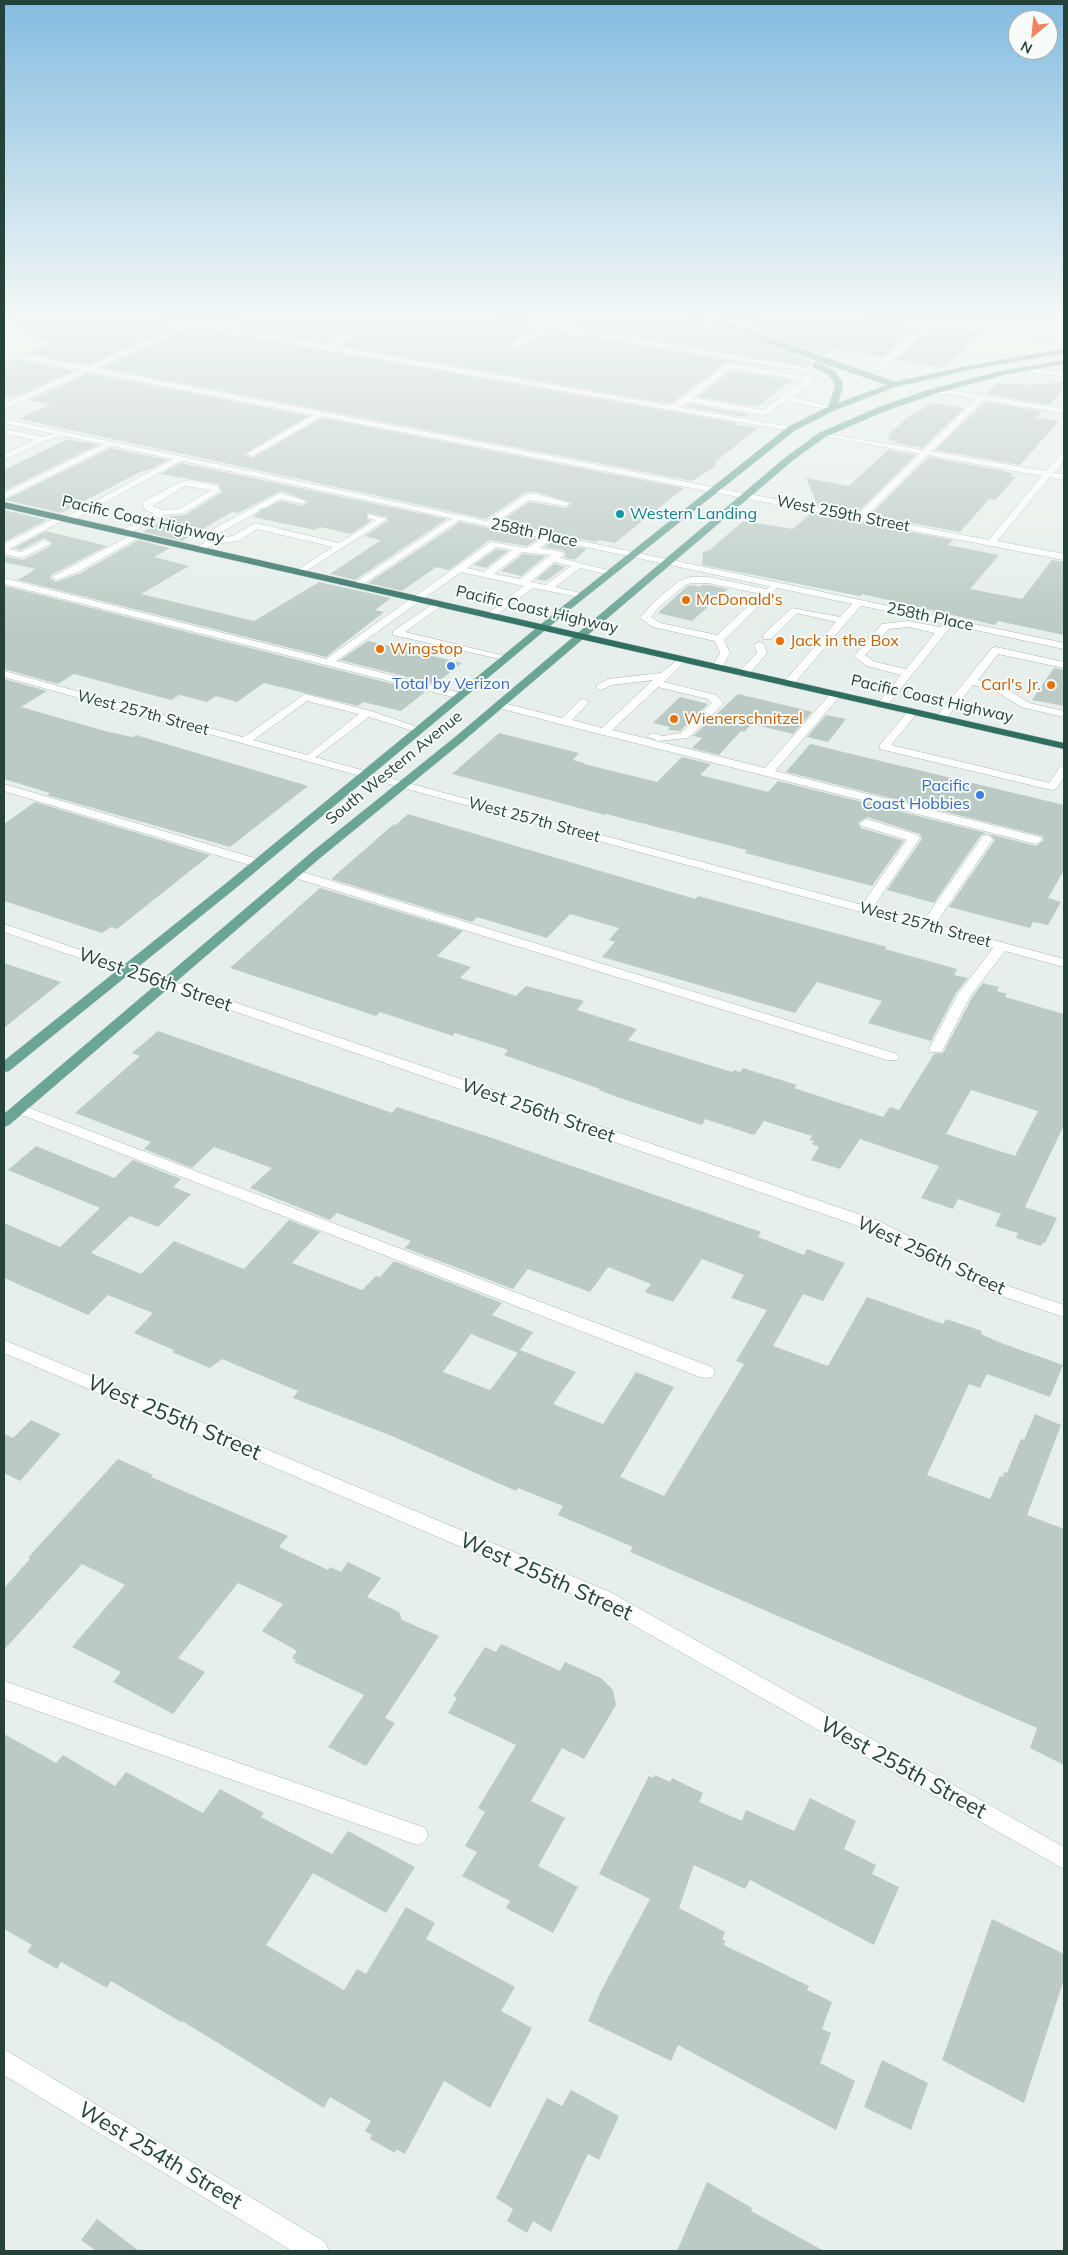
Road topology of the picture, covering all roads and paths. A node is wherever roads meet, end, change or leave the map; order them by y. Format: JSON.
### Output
{"nodes":[{"id":1,"x":14,"y":423,"type":"edge"},
{"id":2,"x":305,"y":423,"type":"edge"},
{"id":3,"x":370,"y":423,"type":"edge"},
{"id":4,"x":758,"y":423,"type":"edge"},
{"id":5,"x":802,"y":423,"type":"edge"},
{"id":6,"x":847,"y":423,"type":"edge"},
{"id":7,"x":955,"y":423,"type":"edge"},
{"id":8,"x":791,"y":429,"type":"junction"},
{"id":9,"x":4,"y":431,"type":"edge"},
{"id":10,"x":62,"y":434,"type":"junction"},
{"id":11,"x":822,"y":435,"type":"junction"},
{"id":12,"x":42,"y":439,"type":"junction"},
{"id":13,"x":111,"y":444,"type":"junction"},
{"id":14,"x":925,"y":452,"type":"junction"},
{"id":15,"x":250,"y":454,"type":"dead end"},
{"id":16,"x":1064,"y":455,"type":"edge"},
{"id":17,"x":4,"y":457,"type":"edge"},
{"id":18,"x":180,"y":459,"type":"junction"},
{"id":19,"x":1048,"y":474,"type":"junction"},
{"id":20,"x":1064,"y":477,"type":"edge"},
{"id":21,"x":714,"y":489,"type":"junction"},
{"id":22,"x":4,"y":496,"type":"edge"},
{"id":23,"x":746,"y":496,"type":"junction"},
{"id":24,"x":302,"y":501,"type":"dead end"},
{"id":25,"x":566,"y":502,"type":"dead end"},
{"id":26,"x":4,"y":505,"type":"edge"},
{"id":27,"x":161,"y":513,"type":"junction"},
{"id":28,"x":371,"y":516,"type":"dead end"},
{"id":29,"x":460,"y":517,"type":"junction"},
{"id":30,"x":860,"y":517,"type":"junction"},
{"id":31,"x":65,"y":519,"type":"junction"},
{"id":32,"x":489,"y":523,"type":"junction"},
{"id":33,"x":125,"y":532,"type":"junction"},
{"id":34,"x":138,"y":535,"type":"junction"},
{"id":35,"x":550,"y":536,"type":"junction"},
{"id":36,"x":214,"y":541,"type":"junction"},
{"id":37,"x":45,"y":543,"type":"dead end"},
{"id":38,"x":991,"y":543,"type":"junction"},
{"id":39,"x":341,"y":546,"type":"junction"},
{"id":40,"x":199,"y":549,"type":"junction"},
{"id":41,"x":520,"y":549,"type":"junction"},
{"id":42,"x":533,"y":549,"type":"junction"},
{"id":43,"x":4,"y":550,"type":"edge"},
{"id":44,"x":634,"y":554,"type":"junction"},
{"id":45,"x":1064,"y":557,"type":"edge"},
{"id":46,"x":552,"y":559,"type":"junction"},
{"id":47,"x":668,"y":561,"type":"junction"},
{"id":48,"x":578,"y":565,"type":"junction"},
{"id":49,"x":460,"y":569,"type":"junction"},
{"id":50,"x":300,"y":572,"type":"junction"},
{"id":51,"x":611,"y":572,"type":"junction"},
{"id":52,"x":486,"y":575,"type":"junction"},
{"id":53,"x":57,"y":578,"type":"dead end"},
{"id":54,"x":4,"y":581,"type":"edge"},
{"id":55,"x":527,"y":584,"type":"junction"},
{"id":56,"x":776,"y":584,"type":"junction"},
{"id":57,"x":356,"y":585,"type":"junction"},
{"id":58,"x":548,"y":588,"type":"junction"},
{"id":59,"x":767,"y":592,"type":"junction"},
{"id":60,"x":582,"y":596,"type":"junction"},
{"id":61,"x":417,"y":599,"type":"junction"},
{"id":62,"x":859,"y":602,"type":"junction"},
{"id":63,"x":438,"y":604,"type":"junction"},
{"id":64,"x":491,"y":616,"type":"junction"},
{"id":65,"x":843,"y":620,"type":"junction"},
{"id":66,"x":950,"y":622,"type":"junction"},
{"id":67,"x":543,"y":628,"type":"junction"},
{"id":68,"x":942,"y":631,"type":"junction"},
{"id":69,"x":581,"y":637,"type":"junction"},
{"id":70,"x":719,"y":639,"type":"junction"},
{"id":71,"x":1064,"y":646,"type":"edge"},
{"id":72,"x":505,"y":660,"type":"junction"},
{"id":73,"x":681,"y":660,"type":"junction"},
{"id":74,"x":328,"y":662,"type":"junction"},
{"id":75,"x":1064,"y":665,"type":"edge"},
{"id":76,"x":717,"y":668,"type":"junction"},
{"id":77,"x":908,"y":673,"type":"junction"},
{"id":78,"x":4,"y":674,"type":"edge"},
{"id":79,"x":743,"y":674,"type":"junction"},
{"id":80,"x":660,"y":679,"type":"junction"},
{"id":81,"x":971,"y":681,"type":"junction"},
{"id":82,"x":788,"y":684,"type":"junction"},
{"id":83,"x":601,"y":687,"type":"dead end"},
{"id":84,"x":836,"y":694,"type":"junction"},
{"id":85,"x":461,"y":696,"type":"junction"},
{"id":86,"x":584,"y":702,"type":"dead end"},
{"id":87,"x":499,"y":705,"type":"junction"},
{"id":88,"x":882,"y":705,"type":"junction"},
{"id":89,"x":913,"y":712,"type":"junction"},
{"id":90,"x":367,"y":713,"type":"junction"},
{"id":91,"x":1064,"y":714,"type":"edge"},
{"id":92,"x":941,"y":718,"type":"junction"},
{"id":93,"x":564,"y":722,"type":"junction"},
{"id":94,"x":607,"y":729,"type":"junction"},
{"id":95,"x":420,"y":730,"type":"junction"},
{"id":96,"x":245,"y":741,"type":"junction"},
{"id":97,"x":1064,"y":746,"type":"edge"},
{"id":98,"x":309,"y":758,"type":"junction"},
{"id":99,"x":1064,"y":769,"type":"edge"},
{"id":100,"x":767,"y":772,"type":"junction"},
{"id":101,"x":367,"y":774,"type":"junction"},
{"id":102,"x":403,"y":785,"type":"junction"},
{"id":103,"x":4,"y":787,"type":"edge"},
{"id":104,"x":866,"y":824,"type":"dead end"},
{"id":105,"x":987,"y":839,"type":"dead end"},
{"id":106,"x":1036,"y":840,"type":"dead end"},
{"id":107,"x":257,"y":863,"type":"junction"},
{"id":108,"x":296,"y":874,"type":"junction"},
{"id":109,"x":865,"y":909,"type":"junction"},
{"id":110,"x":927,"y":926,"type":"junction"},
{"id":111,"x":4,"y":928,"type":"edge"},
{"id":112,"x":1002,"y":946,"type":"junction"},
{"id":113,"x":1064,"y":963,"type":"edge"},
{"id":114,"x":125,"y":970,"type":"junction"},
{"id":115,"x":165,"y":983,"type":"junction"},
{"id":116,"x":936,"y":1049,"type":"dead end"},
{"id":117,"x":892,"y":1057,"type":"dead end"},
{"id":118,"x":4,"y":1068,"type":"edge"},
{"id":119,"x":19,"y":1109,"type":"junction"},
{"id":120,"x":4,"y":1122,"type":"edge"},
{"id":121,"x":1064,"y":1311,"type":"edge"},
{"id":122,"x":4,"y":1346,"type":"edge"},
{"id":123,"x":706,"y":1372,"type":"dead end"},
{"id":124,"x":4,"y":1690,"type":"edge"},
{"id":125,"x":417,"y":1835,"type":"dead end"},
{"id":126,"x":1064,"y":1859,"type":"edge"},
{"id":127,"x":4,"y":2061,"type":"edge"},
{"id":128,"x":316,"y":2251,"type":"edge"}],
"edges":[{"from":1,"to":10,"type":"street","name":"258th Place"},
{"from":2,"to":15,"type":"street"},
{"from":3,"to":21,"type":"street","name":"West 259th Street"},
{"from":4,"to":8,"type":"street"},
{"from":5,"to":8,"type":"main road","name":"South Western Avenue"},
{"from":6,"to":11,"type":"main road","name":"South Western Avenue"},
{"from":7,"to":14,"type":"street"},
{"from":8,"to":21,"type":"main road","name":"South Western Avenue"},
{"from":9,"to":12,"type":"street"},
{"from":10,"to":12,"type":"street"},
{"from":10,"to":13,"type":"street","name":"258th Place"},
{"from":11,"to":14,"type":"street"},
{"from":11,"to":23,"type":"main road","name":"South Western Avenue"},
{"from":12,"to":17,"type":"street"},
{"from":13,"to":18,"type":"street","name":"258th Place"},
{"from":13,"to":22,"type":"street"},
{"from":14,"to":19,"type":"street"},
{"from":14,"to":30,"type":"street"},
{"from":16,"to":19,"type":"street"},
{"from":18,"to":29,"type":"street","name":"258th Place"},
{"from":18,"to":31,"type":"street"},
{"from":19,"to":20,"type":"street"},
{"from":19,"to":38,"type":"street"},
{"from":21,"to":23,"type":"street","name":"West 259th Street"},
{"from":21,"to":44,"type":"main road","name":"South Western Avenue"},
{"from":23,"to":30,"type":"street","name":"West 259th Street"},
{"from":23,"to":47,"type":"main road","name":"South Western Avenue"},
{"from":24,"to":36,"type":"street"},
{"from":25,"to":32,"type":"street"},
{"from":26,"to":31,"type":"highway","name":"Pacific Coast Highway"},
{"from":27,"to":27,"type":"street"},
{"from":27,"to":33,"type":"street"},
{"from":28,"to":39,"type":"street"},
{"from":29,"to":32,"type":"street","name":"258th Place"},
{"from":29,"to":57,"type":"street"},
{"from":30,"to":38,"type":"street","name":"West 259th Street"},
{"from":31,"to":33,"type":"highway","name":"Pacific Coast Highway"},
{"from":31,"to":43,"type":"street"},
{"from":32,"to":35,"type":"street","name":"258th Place"},
{"from":33,"to":34,"type":"highway","name":"Pacific Coast Highway"},
{"from":34,"to":40,"type":"highway","name":"Pacific Coast Highway"},
{"from":34,"to":53,"type":"street"},
{"from":35,"to":42,"type":"street"},
{"from":35,"to":44,"type":"street","name":"258th Place"},
{"from":36,"to":39,"type":"street"},
{"from":36,"to":40,"type":"street"},
{"from":37,"to":43,"type":"street"},
{"from":38,"to":45,"type":"street","name":"West 259th Street"},
{"from":39,"to":50,"type":"street"},
{"from":40,"to":50,"type":"highway","name":"Pacific Coast Highway"},
{"from":41,"to":42,"type":"street"},
{"from":41,"to":49,"type":"street"},
{"from":41,"to":52,"type":"street"},
{"from":42,"to":46,"type":"street"},
{"from":44,"to":47,"type":"street","name":"258th Place"},
{"from":44,"to":51,"type":"main road","name":"South Western Avenue"},
{"from":46,"to":48,"type":"street"},
{"from":46,"to":55,"type":"street"},
{"from":47,"to":56,"type":"street","name":"258th Place"},
{"from":47,"to":69,"type":"main road","name":"South Western Avenue"},
{"from":48,"to":51,"type":"street"},
{"from":48,"to":58,"type":"street"},
{"from":49,"to":52,"type":"street"},
{"from":49,"to":61,"type":"street"},
{"from":50,"to":57,"type":"highway","name":"Pacific Coast Highway"},
{"from":51,"to":60,"type":"main road","name":"South Western Avenue"},
{"from":52,"to":55,"type":"street"},
{"from":54,"to":74,"type":"street"},
{"from":55,"to":58,"type":"street"},
{"from":55,"to":64,"type":"street"},
{"from":56,"to":59,"type":"street"},
{"from":56,"to":62,"type":"street","name":"258th Place"},
{"from":57,"to":61,"type":"highway","name":"Pacific Coast Highway"},
{"from":58,"to":60,"type":"street"},
{"from":59,"to":70,"type":"street"},
{"from":59,"to":70,"type":"street"},
{"from":60,"to":67,"type":"main road","name":"South Western Avenue"},
{"from":61,"to":63,"type":"highway","name":"Pacific Coast Highway"},
{"from":61,"to":74,"type":"street"},
{"from":62,"to":65,"type":"street"},
{"from":62,"to":66,"type":"street","name":"258th Place"},
{"from":63,"to":64,"type":"highway","name":"Pacific Coast Highway"},
{"from":63,"to":72,"type":"street"},
{"from":64,"to":67,"type":"highway","name":"Pacific Coast Highway"},
{"from":65,"to":79,"type":"street"},
{"from":65,"to":82,"type":"street"},
{"from":66,"to":68,"type":"street"},
{"from":66,"to":71,"type":"street","name":"258th Place"},
{"from":67,"to":69,"type":"highway","name":"Pacific Coast Highway"},
{"from":67,"to":72,"type":"main road","name":"South Western Avenue"},
{"from":68,"to":77,"type":"street"},
{"from":68,"to":77,"type":"street"},
{"from":69,"to":73,"type":"highway","name":"Pacific Coast Highway"},
{"from":69,"to":87,"type":"main road","name":"South Western Avenue"},
{"from":70,"to":76,"type":"street"},
{"from":72,"to":85,"type":"main road","name":"South Western Avenue"},
{"from":73,"to":76,"type":"highway","name":"Pacific Coast Highway"},
{"from":73,"to":80,"type":"street"},
{"from":74,"to":85,"type":"street"},
{"from":75,"to":81,"type":"street"},
{"from":76,"to":79,"type":"highway","name":"Pacific Coast Highway"},
{"from":77,"to":88,"type":"street"},
{"from":78,"to":96,"type":"street","name":"West 257th Street"},
{"from":79,"to":82,"type":"highway","name":"Pacific Coast Highway"},
{"from":80,"to":83,"type":"street"},
{"from":80,"to":94,"type":"street"},
{"from":80,"to":94,"type":"street"},
{"from":81,"to":91,"type":"street"},
{"from":81,"to":92,"type":"street"},
{"from":82,"to":84,"type":"highway","name":"Pacific Coast Highway"},
{"from":84,"to":88,"type":"highway","name":"Pacific Coast Highway"},
{"from":84,"to":100,"type":"street"},
{"from":85,"to":95,"type":"main road","name":"South Western Avenue"},
{"from":86,"to":93,"type":"street"},
{"from":87,"to":93,"type":"street"},
{"from":87,"to":102,"type":"main road","name":"South Western Avenue"},
{"from":88,"to":89,"type":"highway","name":"Pacific Coast Highway"},
{"from":89,"to":92,"type":"highway","name":"Pacific Coast Highway"},
{"from":89,"to":99,"type":"street"},
{"from":90,"to":95,"type":"street"},
{"from":90,"to":96,"type":"street"},
{"from":90,"to":98,"type":"street"},
{"from":92,"to":97,"type":"highway","name":"Pacific Coast Highway"},
{"from":93,"to":94,"type":"street"},
{"from":94,"to":100,"type":"street"},
{"from":95,"to":101,"type":"main road","name":"South Western Avenue"},
{"from":96,"to":98,"type":"street","name":"West 257th Street"},
{"from":98,"to":101,"type":"street","name":"West 257th Street"},
{"from":100,"to":106,"type":"street"},
{"from":101,"to":102,"type":"street","name":"West 257th Street"},
{"from":101,"to":107,"type":"main road","name":"South Western Avenue"},
{"from":102,"to":108,"type":"main road","name":"South Western Avenue"},
{"from":102,"to":109,"type":"street","name":"West 257th Street"},
{"from":103,"to":107,"type":"street"},
{"from":104,"to":109,"type":"street"},
{"from":105,"to":110,"type":"street"},
{"from":107,"to":114,"type":"main road","name":"South Western Avenue"},
{"from":108,"to":115,"type":"main road","name":"South Western Avenue"},
{"from":108,"to":117,"type":"street"},
{"from":109,"to":110,"type":"street","name":"West 257th Street"},
{"from":110,"to":112,"type":"street","name":"West 257th Street"},
{"from":111,"to":114,"type":"street","name":"West 256th Street"},
{"from":112,"to":113,"type":"street","name":"West 257th Street"},
{"from":112,"to":116,"type":"street"},
{"from":114,"to":115,"type":"street","name":"West 256th Street"},
{"from":114,"to":118,"type":"main road","name":"South Western Avenue"},
{"from":115,"to":119,"type":"main road","name":"South Western Avenue"},
{"from":115,"to":121,"type":"street","name":"West 256th Street"},
{"from":119,"to":120,"type":"main road","name":"South Western Avenue"},
{"from":119,"to":123,"type":"street"},
{"from":122,"to":126,"type":"street","name":"West 255th Street"},
{"from":124,"to":125,"type":"street"},
{"from":127,"to":128,"type":"street","name":"West 254th Street"}]}
